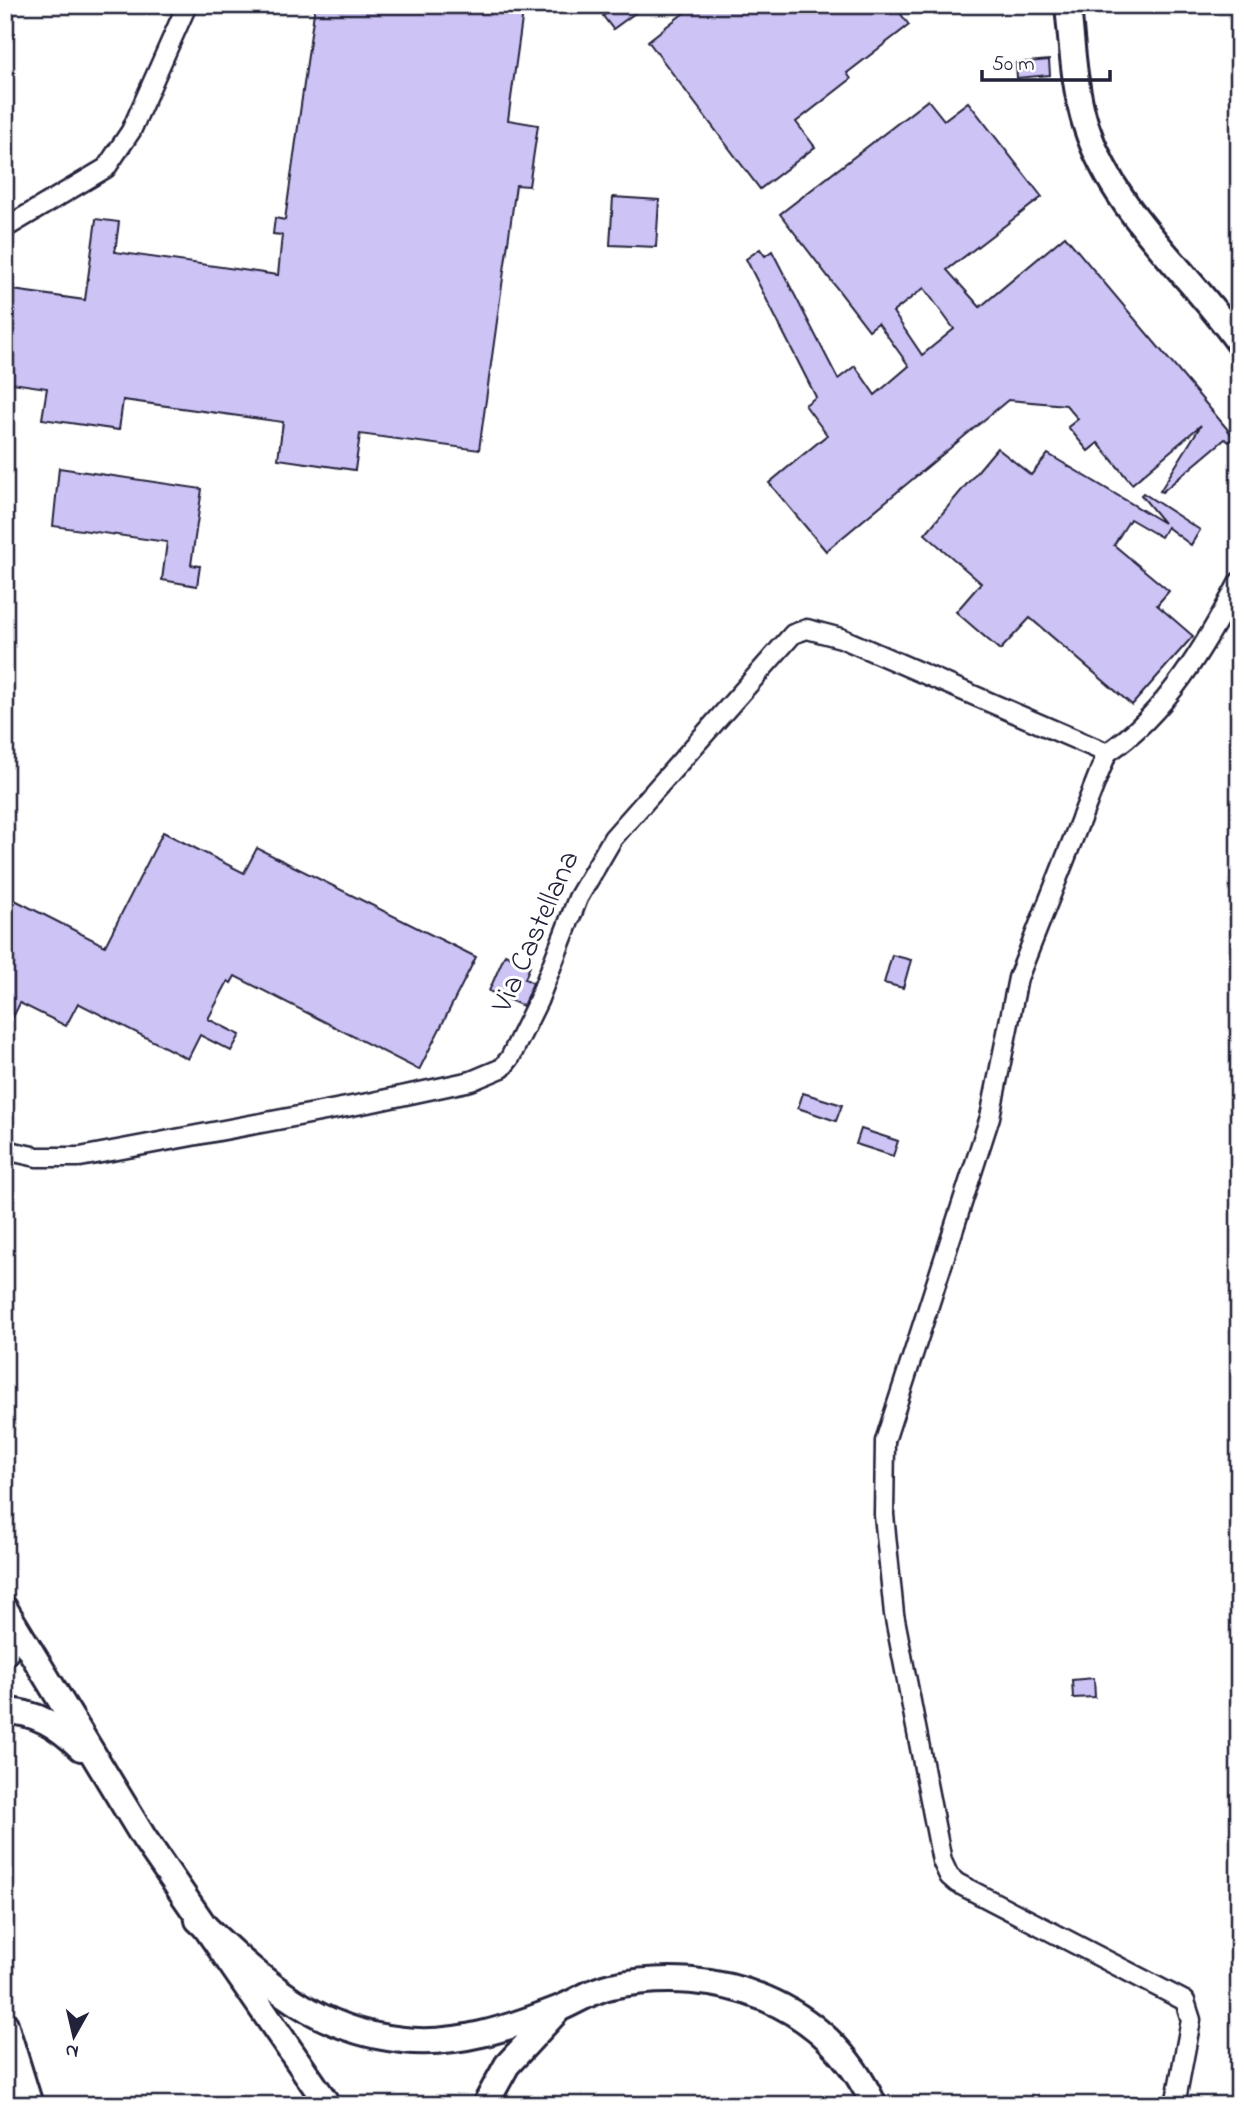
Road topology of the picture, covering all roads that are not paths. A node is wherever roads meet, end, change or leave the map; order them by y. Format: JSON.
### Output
{"nodes":[{"id":1,"x":187,"y":5,"type":"edge"},
{"id":2,"x":1068,"y":5,"type":"edge"},
{"id":3,"x":5,"y":228,"type":"edge"},
{"id":4,"x":1239,"y":343,"type":"edge"},
{"id":5,"x":1239,"y":582,"type":"edge"},
{"id":6,"x":1108,"y":753,"type":"junction"},
{"id":7,"x":5,"y":1150,"type":"edge"},
{"id":8,"x":5,"y":1609,"type":"edge"},
{"id":9,"x":5,"y":1644,"type":"edge"},
{"id":10,"x":5,"y":1653,"type":"edge"},
{"id":11,"x":5,"y":1711,"type":"edge"},
{"id":12,"x":97,"y":1763,"type":"junction"},
{"id":13,"x":198,"y":1920,"type":"junction"},
{"id":14,"x":560,"y":2008,"type":"junction"},
{"id":15,"x":5,"y":2024,"type":"edge"},
{"id":16,"x":30,"y":2105,"type":"edge"},
{"id":17,"x":328,"y":2105,"type":"edge"},
{"id":18,"x":485,"y":2105,"type":"edge"},
{"id":19,"x":874,"y":2105,"type":"edge"},
{"id":20,"x":1175,"y":2105,"type":"edge"}],
"edges":[{"from":1,"to":3,"type":"street"},
{"from":2,"to":4,"type":"main road"},
{"from":5,"to":6,"type":"street"},
{"from":6,"to":7,"type":"street","name":"Via Castellana"},
{"from":6,"to":20,"type":"street"},
{"from":8,"to":12,"type":"main road"},
{"from":9,"to":10,"type":"main road"},
{"from":11,"to":12,"type":"main road"},
{"from":12,"to":13,"type":"main road"},
{"from":13,"to":14,"type":"main road"},
{"from":13,"to":17,"type":"main road"},
{"from":14,"to":18,"type":"main road"},
{"from":14,"to":19,"type":"main road"},
{"from":15,"to":16,"type":"main road"}]}
